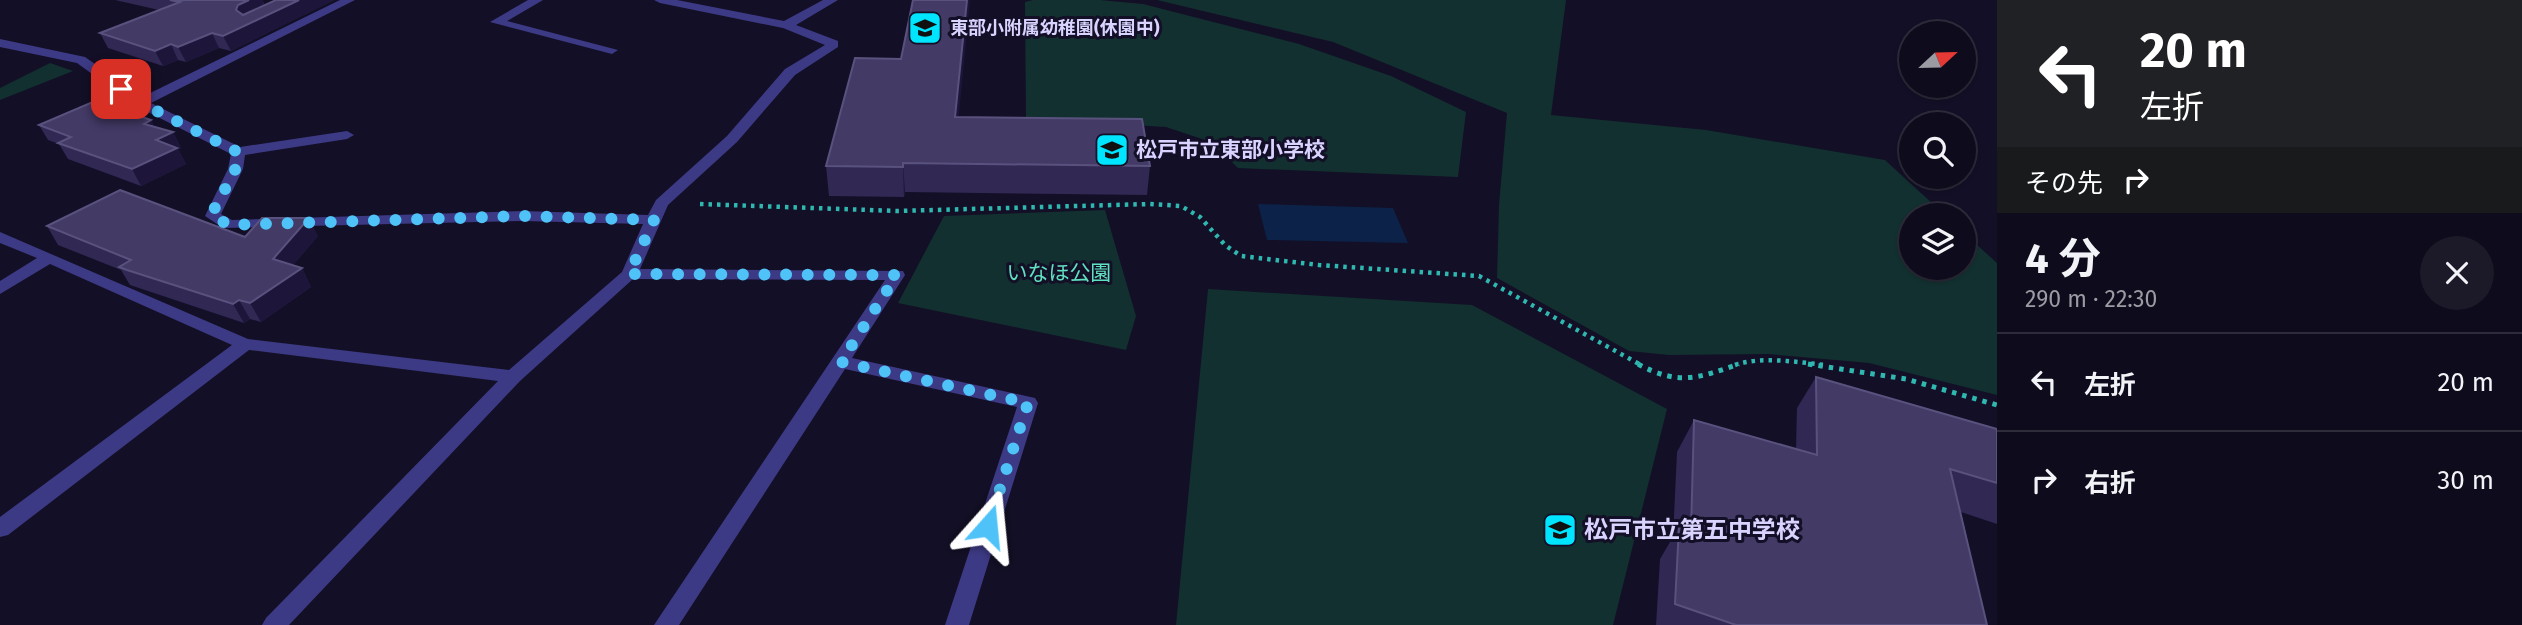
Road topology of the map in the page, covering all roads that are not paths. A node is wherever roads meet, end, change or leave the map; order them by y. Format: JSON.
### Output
{"nodes":[{"id":1,"x":349,"y":0,"type":"edge"},
{"id":2,"x":537,"y":0,"type":"edge"},
{"id":3,"x":660,"y":0,"type":"edge"},
{"id":4,"x":832,"y":0,"type":"edge"},
{"id":5,"x":786,"y":25,"type":"junction"},
{"id":6,"x":0,"y":43,"type":"edge"},
{"id":7,"x":612,"y":50,"type":"dead end"},
{"id":8,"x":141,"y":103,"type":"junction"},
{"id":9,"x":347,"y":135,"type":"dead end"},
{"id":10,"x":238,"y":152,"type":"junction"},
{"id":11,"x":657,"y":211,"type":"junction"},
{"id":12,"x":0,"y":237,"type":"edge"},
{"id":13,"x":49,"y":257,"type":"junction"},
{"id":14,"x":629,"y":274,"type":"junction"},
{"id":15,"x":0,"y":289,"type":"edge"},
{"id":16,"x":246,"y":344,"type":"junction"},
{"id":17,"x":841,"y":362,"type":"junction"},
{"id":18,"x":513,"y":377,"type":"junction"},
{"id":19,"x":0,"y":529,"type":"edge"},
{"id":20,"x":274,"y":625,"type":"edge"},
{"id":21,"x":666,"y":625,"type":"edge"},
{"id":22,"x":957,"y":625,"type":"edge"}],
"edges":[{"from":1,"to":8,"type":"street"},
{"from":2,"to":7,"type":"street"},
{"from":3,"to":5,"type":"street"},
{"from":4,"to":5,"type":"street"},
{"from":5,"to":11,"type":"street"},
{"from":6,"to":8,"type":"street"},
{"from":8,"to":10,"type":"street"},
{"from":9,"to":10,"type":"street"},
{"from":10,"to":11,"type":"street"},
{"from":11,"to":14,"type":"street"},
{"from":12,"to":13,"type":"street"},
{"from":13,"to":15,"type":"street"},
{"from":13,"to":16,"type":"street"},
{"from":14,"to":17,"type":"street"},
{"from":14,"to":18,"type":"street"},
{"from":16,"to":18,"type":"street"},
{"from":16,"to":19,"type":"street"},
{"from":17,"to":21,"type":"street"},
{"from":17,"to":22,"type":"street"},
{"from":18,"to":20,"type":"street"}]}
